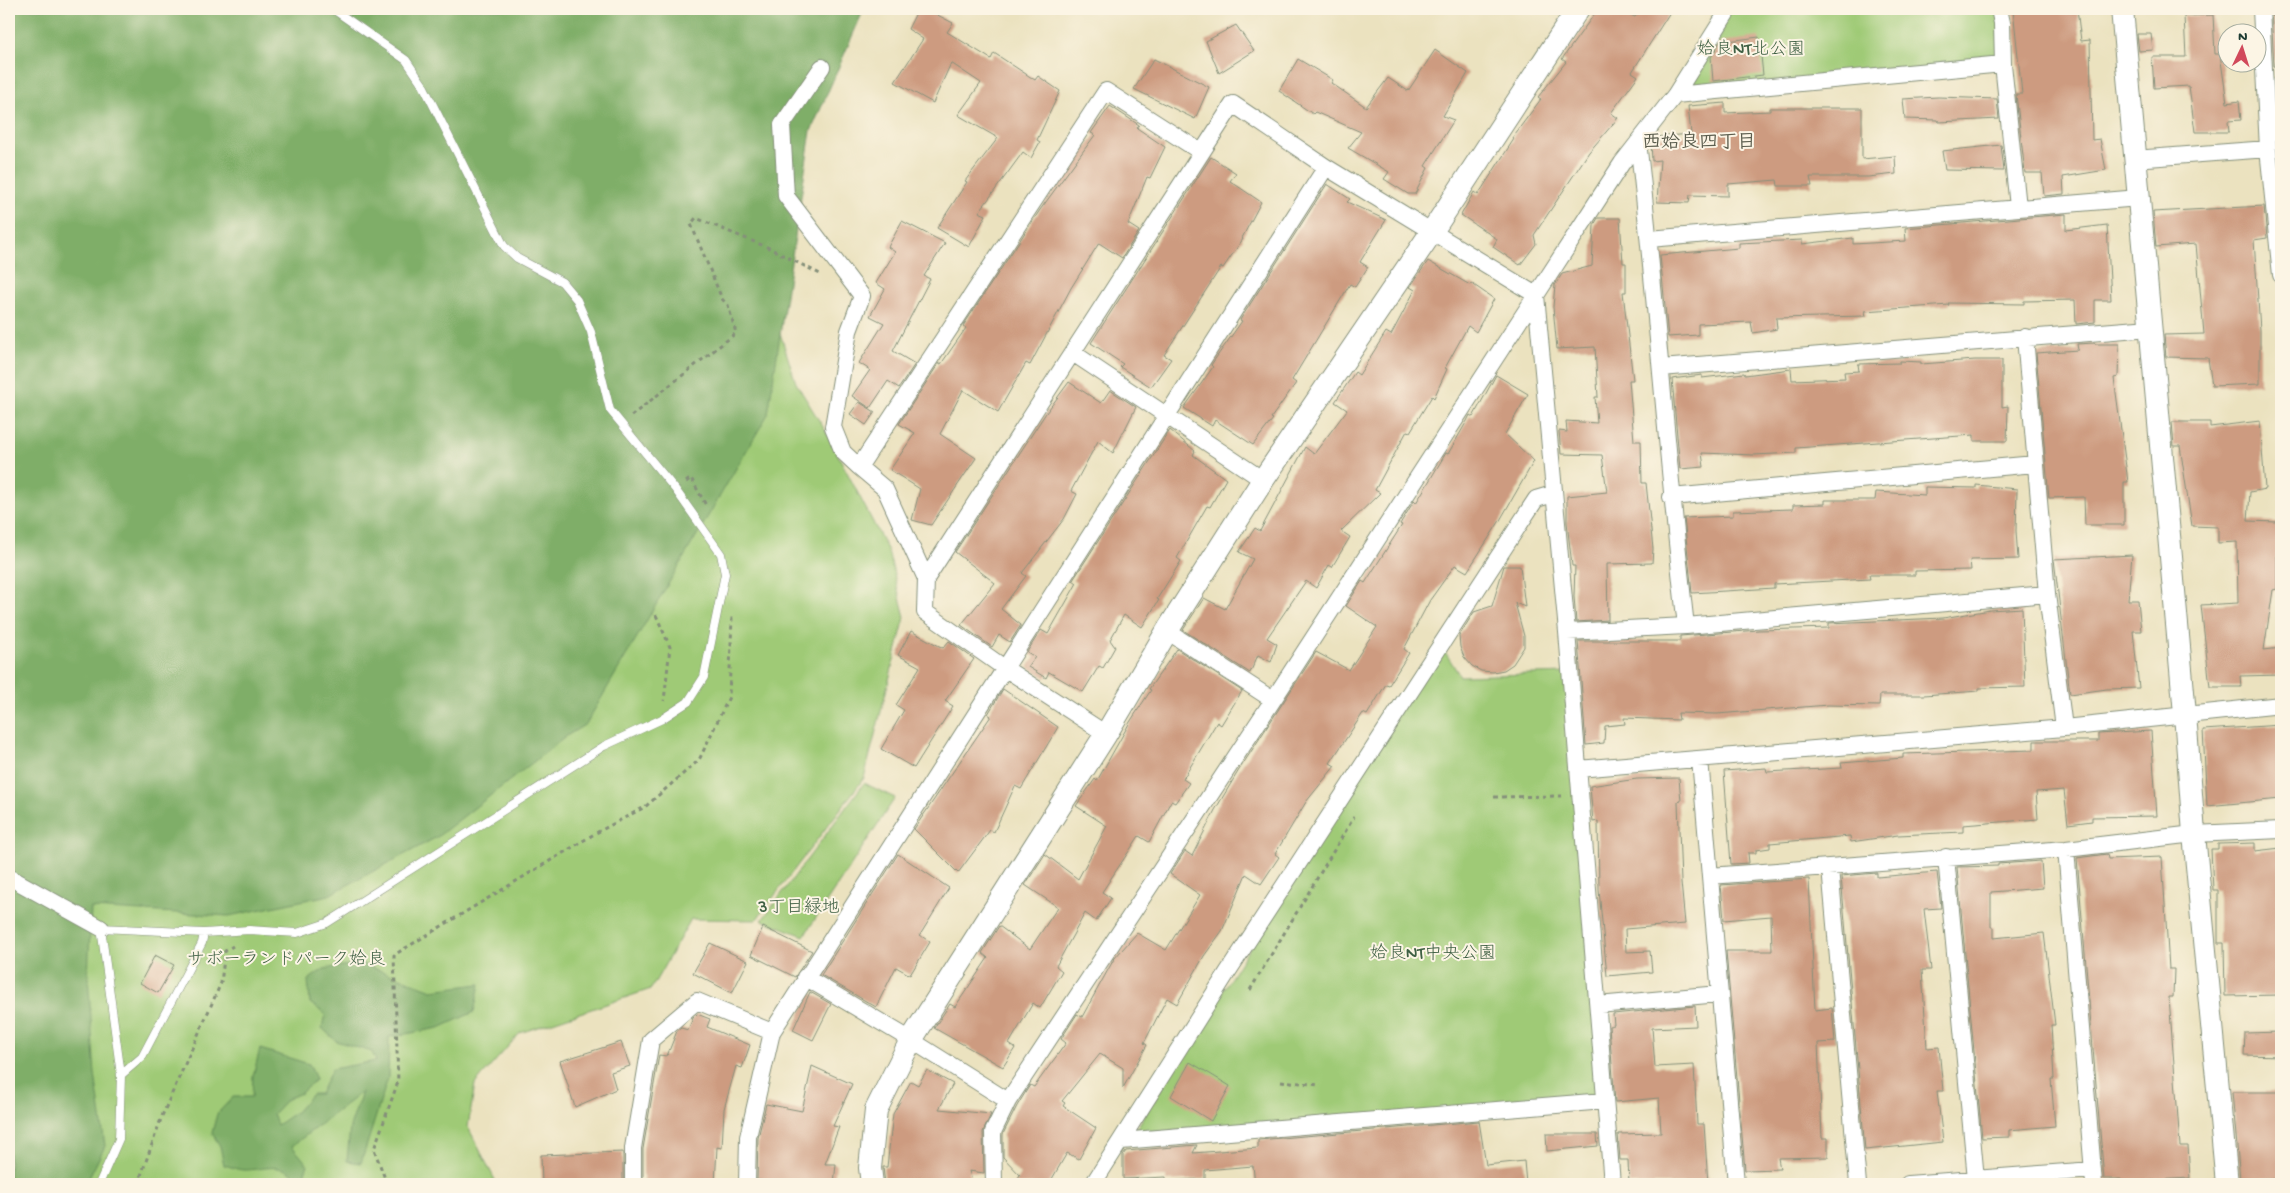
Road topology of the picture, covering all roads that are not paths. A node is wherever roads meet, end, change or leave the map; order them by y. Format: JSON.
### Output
{"nodes":[{"id":1,"x":332,"y":9,"type":"edge"},
{"id":2,"x":1578,"y":9,"type":"edge"},
{"id":3,"x":1729,"y":9,"type":"edge"},
{"id":4,"x":1999,"y":9,"type":"edge"},
{"id":5,"x":2122,"y":9,"type":"edge"},
{"id":6,"x":2261,"y":9,"type":"edge"},
{"id":7,"x":2003,"y":64,"type":"junction"},
{"id":8,"x":822,"y":66,"type":"dead end"},
{"id":9,"x":1675,"y":96,"type":"junction"},
{"id":10,"x":1638,"y":142,"type":"junction"},
{"id":11,"x":2268,"y":149,"type":"junction"},
{"id":12,"x":1201,"y":152,"type":"junction"},
{"id":13,"x":2134,"y":159,"type":"junction"},
{"id":14,"x":1326,"y":167,"type":"junction"},
{"id":15,"x":2139,"y":198,"type":"junction"},
{"id":16,"x":2018,"y":207,"type":"junction"},
{"id":17,"x":1431,"y":233,"type":"junction"},
{"id":18,"x":1649,"y":239,"type":"junction"},
{"id":19,"x":2281,"y":275,"type":"edge"},
{"id":20,"x":1536,"y":295,"type":"junction"},
{"id":21,"x":2150,"y":328,"type":"junction"},
{"id":22,"x":2024,"y":337,"type":"junction"},
{"id":23,"x":1073,"y":353,"type":"junction"},
{"id":24,"x":1661,"y":368,"type":"junction"},
{"id":25,"x":1165,"y":415,"type":"junction"},
{"id":26,"x":2035,"y":464,"type":"junction"},
{"id":27,"x":859,"y":466,"type":"junction"},
{"id":28,"x":1263,"y":480,"type":"junction"},
{"id":29,"x":1553,"y":494,"type":"junction"},
{"id":30,"x":1671,"y":497,"type":"junction"},
{"id":31,"x":926,"y":579,"type":"junction"},
{"id":32,"x":2046,"y":594,"type":"junction"},
{"id":33,"x":1686,"y":626,"type":"junction"},
{"id":34,"x":1167,"y":631,"type":"junction"},
{"id":35,"x":1567,"y":632,"type":"junction"},
{"id":36,"x":1003,"y":667,"type":"junction"},
{"id":37,"x":1273,"y":700,"type":"junction"},
{"id":38,"x":2281,"y":705,"type":"edge"},
{"id":39,"x":2185,"y":714,"type":"junction"},
{"id":40,"x":2064,"y":728,"type":"junction"},
{"id":41,"x":1106,"y":734,"type":"junction"},
{"id":42,"x":1700,"y":759,"type":"junction"},
{"id":43,"x":1578,"y":769,"type":"junction"},
{"id":44,"x":2281,"y":830,"type":"edge"},
{"id":45,"x":2194,"y":834,"type":"junction"},
{"id":46,"x":2066,"y":848,"type":"junction"},
{"id":47,"x":1946,"y":857,"type":"junction"},
{"id":48,"x":1830,"y":868,"type":"junction"},
{"id":49,"x":1710,"y":876,"type":"junction"},
{"id":50,"x":9,"y":877,"type":"edge"},
{"id":51,"x":101,"y":928,"type":"junction"},
{"id":52,"x":204,"y":933,"type":"junction"},
{"id":53,"x":804,"y":977,"type":"junction"},
{"id":54,"x":1719,"y":994,"type":"junction"},
{"id":55,"x":1598,"y":1005,"type":"junction"},
{"id":56,"x":772,"y":1032,"type":"junction"},
{"id":57,"x":910,"y":1040,"type":"junction"},
{"id":58,"x":121,"y":1075,"type":"junction"},
{"id":59,"x":1604,"y":1101,"type":"junction"},
{"id":60,"x":1008,"y":1102,"type":"junction"},
{"id":61,"x":1120,"y":1141,"type":"junction"},
{"id":62,"x":2094,"y":1177,"type":"edge"},
{"id":63,"x":1976,"y":1179,"type":"junction"},
{"id":64,"x":99,"y":1184,"type":"edge"},
{"id":65,"x":633,"y":1184,"type":"edge"},
{"id":66,"x":747,"y":1184,"type":"edge"},
{"id":67,"x":872,"y":1184,"type":"edge"},
{"id":68,"x":994,"y":1184,"type":"edge"},
{"id":69,"x":1093,"y":1184,"type":"edge"},
{"id":70,"x":1612,"y":1184,"type":"edge"},
{"id":71,"x":1736,"y":1184,"type":"edge"},
{"id":72,"x":1858,"y":1184,"type":"edge"},
{"id":73,"x":1908,"y":1184,"type":"edge"},
{"id":74,"x":2227,"y":1184,"type":"edge"}],
"edges":[{"from":1,"to":52,"type":"lane"},
{"from":2,"to":17,"type":"street"},
{"from":3,"to":9,"type":"street"},
{"from":4,"to":7,"type":"street"},
{"from":5,"to":13,"type":"street"},
{"from":6,"to":11,"type":"street"},
{"from":7,"to":9,"type":"street"},
{"from":7,"to":16,"type":"street"},
{"from":8,"to":27,"type":"street"},
{"from":9,"to":10,"type":"street"},
{"from":10,"to":18,"type":"street"},
{"from":10,"to":20,"type":"street"},
{"from":11,"to":13,"type":"street"},
{"from":11,"to":19,"type":"street"},
{"from":12,"to":14,"type":"street"},
{"from":12,"to":23,"type":"street"},
{"from":12,"to":27,"type":"street"},
{"from":13,"to":15,"type":"street"},
{"from":14,"to":17,"type":"street"},
{"from":14,"to":25,"type":"street"},
{"from":15,"to":16,"type":"street"},
{"from":15,"to":21,"type":"street"},
{"from":16,"to":18,"type":"street"},
{"from":17,"to":20,"type":"street"},
{"from":17,"to":28,"type":"street"},
{"from":18,"to":24,"type":"street"},
{"from":20,"to":29,"type":"street"},
{"from":20,"to":37,"type":"street"},
{"from":21,"to":22,"type":"street"},
{"from":21,"to":39,"type":"street"},
{"from":22,"to":24,"type":"street"},
{"from":22,"to":26,"type":"street"},
{"from":23,"to":25,"type":"street"},
{"from":23,"to":31,"type":"street"},
{"from":24,"to":30,"type":"street"},
{"from":25,"to":28,"type":"street"},
{"from":25,"to":36,"type":"street"},
{"from":26,"to":30,"type":"street"},
{"from":26,"to":32,"type":"street"},
{"from":27,"to":31,"type":"street"},
{"from":28,"to":34,"type":"street"},
{"from":29,"to":35,"type":"street"},
{"from":29,"to":61,"type":"street"},
{"from":30,"to":33,"type":"street"},
{"from":31,"to":36,"type":"street"},
{"from":32,"to":33,"type":"street"},
{"from":32,"to":40,"type":"street"},
{"from":33,"to":35,"type":"street"},
{"from":34,"to":37,"type":"street"},
{"from":34,"to":41,"type":"street"},
{"from":35,"to":43,"type":"street"},
{"from":36,"to":41,"type":"street"},
{"from":36,"to":53,"type":"street"},
{"from":37,"to":60,"type":"street"},
{"from":38,"to":39,"type":"street"},
{"from":39,"to":40,"type":"street"},
{"from":39,"to":45,"type":"street"},
{"from":40,"to":42,"type":"street"},
{"from":41,"to":57,"type":"street"},
{"from":42,"to":43,"type":"street"},
{"from":42,"to":49,"type":"street"},
{"from":43,"to":55,"type":"street"},
{"from":44,"to":45,"type":"street"},
{"from":45,"to":46,"type":"street"},
{"from":45,"to":74,"type":"street"},
{"from":46,"to":47,"type":"street"},
{"from":46,"to":62,"type":"street"},
{"from":47,"to":48,"type":"street"},
{"from":47,"to":63,"type":"street"},
{"from":48,"to":49,"type":"street"},
{"from":48,"to":72,"type":"street"},
{"from":49,"to":54,"type":"street"},
{"from":50,"to":51,"type":"street"},
{"from":51,"to":52,"type":"lane"},
{"from":51,"to":58,"type":"lane"},
{"from":52,"to":58,"type":"lane"},
{"from":53,"to":56,"type":"street"},
{"from":53,"to":57,"type":"street"},
{"from":54,"to":55,"type":"street"},
{"from":54,"to":71,"type":"street"},
{"from":55,"to":59,"type":"street"},
{"from":56,"to":65,"type":"street"},
{"from":56,"to":66,"type":"street"},
{"from":57,"to":60,"type":"street"},
{"from":57,"to":67,"type":"street"},
{"from":58,"to":64,"type":"lane"},
{"from":59,"to":61,"type":"street"},
{"from":59,"to":70,"type":"street"},
{"from":60,"to":68,"type":"street"},
{"from":61,"to":69,"type":"street"},
{"from":62,"to":63,"type":"street"},
{"from":63,"to":73,"type":"street"}]}
